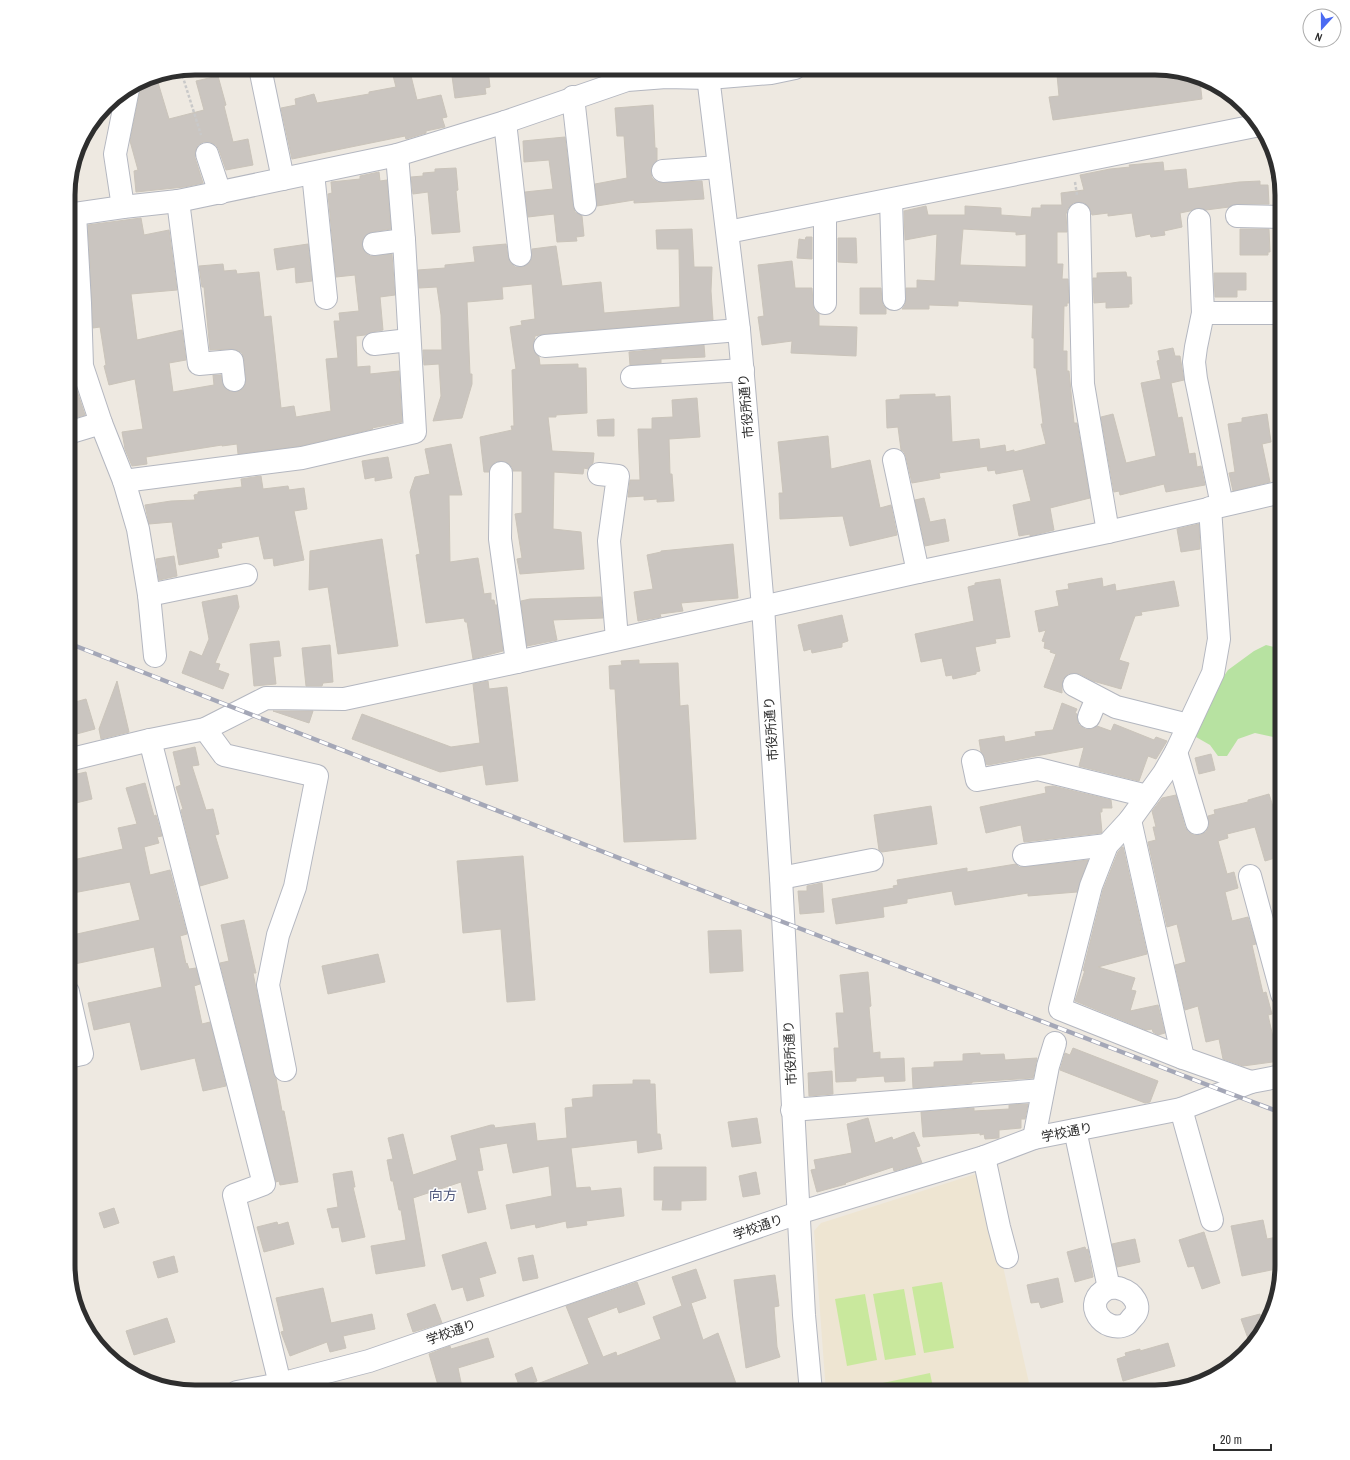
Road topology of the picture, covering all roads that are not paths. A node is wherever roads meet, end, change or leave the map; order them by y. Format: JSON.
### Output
{"nodes":[{"id":1,"x":261,"y":75,"type":"edge"},
{"id":2,"x":687,"y":75,"type":"edge"},
{"id":3,"x":708,"y":75,"type":"edge"},
{"id":4,"x":127,"y":96,"type":"edge"},
{"id":5,"x":572,"y":97,"type":"junction"},
{"id":6,"x":505,"y":122,"type":"junction"},
{"id":7,"x":1253,"y":126,"type":"edge"},
{"id":8,"x":207,"y":154,"type":"road end"},
{"id":9,"x":397,"y":155,"type":"junction"},
{"id":10,"x":719,"y":167,"type":"junction"},
{"id":11,"x":663,"y":171,"type":"dead end"},
{"id":12,"x":313,"y":173,"type":"junction"},
{"id":13,"x":283,"y":179,"type":"junction"},
{"id":14,"x":220,"y":193,"type":"junction"},
{"id":15,"x":891,"y":200,"type":"junction"},
{"id":16,"x":178,"y":201,"type":"junction"},
{"id":17,"x":585,"y":204,"type":"dead end"},
{"id":18,"x":122,"y":207,"type":"junction"},
{"id":19,"x":826,"y":213,"type":"junction"},
{"id":20,"x":1079,"y":214,"type":"road end"},
{"id":21,"x":75,"y":215,"type":"edge"},
{"id":22,"x":1237,"y":216,"type":"dead end"},
{"id":23,"x":1275,"y":217,"type":"edge"},
{"id":24,"x":1199,"y":220,"type":"dead end"},
{"id":25,"x":728,"y":232,"type":"junction"},
{"id":26,"x":404,"y":240,"type":"junction"},
{"id":27,"x":374,"y":244,"type":"dead end"},
{"id":28,"x":520,"y":255,"type":"dead end"},
{"id":29,"x":326,"y":298,"type":"dead end"},
{"id":30,"x":894,"y":300,"type":"dead end"},
{"id":31,"x":825,"y":303,"type":"dead end"},
{"id":32,"x":1203,"y":313,"type":"junction"},
{"id":33,"x":1275,"y":313,"type":"edge"},
{"id":34,"x":739,"y":330,"type":"junction"},
{"id":35,"x":409,"y":340,"type":"junction"},
{"id":36,"x":374,"y":344,"type":"dead end"},
{"id":37,"x":546,"y":346,"type":"dead end"},
{"id":38,"x":75,"y":369,"type":"edge"},
{"id":39,"x":743,"y":370,"type":"junction"},
{"id":40,"x":632,"y":377,"type":"dead end"},
{"id":41,"x":234,"y":380,"type":"dead end"},
{"id":42,"x":101,"y":423,"type":"junction"},
{"id":43,"x":75,"y":430,"type":"edge"},
{"id":44,"x":894,"y":460,"type":"dead end"},
{"id":45,"x":501,"y":473,"type":"dead end"},
{"id":46,"x":599,"y":474,"type":"dead end"},
{"id":47,"x":124,"y":481,"type":"junction"},
{"id":48,"x":1275,"y":494,"type":"edge"},
{"id":49,"x":1216,"y":507,"type":"junction"},
{"id":50,"x":1108,"y":532,"type":"junction"},
{"id":51,"x":918,"y":572,"type":"junction"},
{"id":52,"x":246,"y":575,"type":"dead end"},
{"id":53,"x":149,"y":595,"type":"junction"},
{"id":54,"x":763,"y":607,"type":"junction"},
{"id":55,"x":617,"y":639,"type":"junction"},
{"id":56,"x":155,"y":656,"type":"dead end"},
{"id":57,"x":517,"y":662,"type":"junction"},
{"id":58,"x":1074,"y":684,"type":"dead end"},
{"id":59,"x":1097,"y":698,"type":"junction"},
{"id":60,"x":1089,"y":717,"type":"dead end"},
{"id":61,"x":1188,"y":725,"type":"junction"},
{"id":62,"x":205,"y":729,"type":"junction"},
{"id":63,"x":150,"y":740,"type":"junction"},
{"id":64,"x":1176,"y":752,"type":"junction"},
{"id":65,"x":75,"y":758,"type":"edge"},
{"id":66,"x":973,"y":761,"type":"dead end"},
{"id":67,"x":1147,"y":796,"type":"junction"},
{"id":68,"x":1130,"y":820,"type":"junction"},
{"id":69,"x":1197,"y":823,"type":"dead end"},
{"id":70,"x":1107,"y":845,"type":"junction"},
{"id":71,"x":1024,"y":855,"type":"dead end"},
{"id":72,"x":872,"y":860,"type":"dead end"},
{"id":73,"x":1250,"y":876,"type":"dead end"},
{"id":74,"x":780,"y":878,"type":"junction"},
{"id":75,"x":1275,"y":968,"type":"edge"},
{"id":76,"x":75,"y":1023,"type":"edge"},
{"id":77,"x":1055,"y":1044,"type":"dead end"},
{"id":78,"x":75,"y":1056,"type":"edge"},
{"id":79,"x":1184,"y":1058,"type":"junction"},
{"id":80,"x":285,"y":1070,"type":"dead end"},
{"id":81,"x":1275,"y":1077,"type":"edge"},
{"id":82,"x":1251,"y":1082,"type":"junction"},
{"id":83,"x":1043,"y":1090,"type":"junction"},
{"id":84,"x":1181,"y":1109,"type":"junction"},
{"id":85,"x":792,"y":1110,"type":"junction"},
{"id":86,"x":1075,"y":1130,"type":"junction"},
{"id":87,"x":1034,"y":1138,"type":"junction"},
{"id":88,"x":984,"y":1157,"type":"junction"},
{"id":89,"x":798,"y":1213,"type":"junction"},
{"id":90,"x":1212,"y":1220,"type":"dead end"},
{"id":91,"x":1007,"y":1257,"type":"dead end"},
{"id":92,"x":1109,"y":1288,"type":"dead end"},
{"id":93,"x":280,"y":1384,"type":"junction"},
{"id":94,"x":275,"y":1385,"type":"edge"},
{"id":95,"x":810,"y":1385,"type":"edge"}],
"edges":[{"from":1,"to":13,"type":"street"},
{"from":2,"to":5,"type":"street"},
{"from":3,"to":10,"type":"street","name":"市役所通り"},
{"from":4,"to":18,"type":"street"},
{"from":5,"to":6,"type":"street"},
{"from":5,"to":17,"type":"street"},
{"from":6,"to":9,"type":"street"},
{"from":6,"to":28,"type":"street"},
{"from":7,"to":15,"type":"street"},
{"from":8,"to":14,"type":"street"},
{"from":9,"to":12,"type":"street"},
{"from":9,"to":26,"type":"street"},
{"from":10,"to":11,"type":"street"},
{"from":10,"to":25,"type":"street","name":"市役所通り"},
{"from":12,"to":13,"type":"street"},
{"from":12,"to":29,"type":"street"},
{"from":13,"to":14,"type":"street"},
{"from":14,"to":16,"type":"street"},
{"from":15,"to":19,"type":"street"},
{"from":15,"to":30,"type":"street"},
{"from":16,"to":18,"type":"street"},
{"from":16,"to":41,"type":"street"},
{"from":18,"to":21,"type":"street"},
{"from":19,"to":25,"type":"street"},
{"from":19,"to":31,"type":"street"},
{"from":20,"to":50,"type":"street"},
{"from":22,"to":23,"type":"street"},
{"from":24,"to":32,"type":"street"},
{"from":25,"to":34,"type":"street","name":"市役所通り"},
{"from":26,"to":27,"type":"street"},
{"from":26,"to":35,"type":"street"},
{"from":32,"to":33,"type":"street"},
{"from":32,"to":49,"type":"street"},
{"from":34,"to":37,"type":"street"},
{"from":34,"to":39,"type":"street","name":"市役所通り"},
{"from":35,"to":36,"type":"street"},
{"from":35,"to":47,"type":"street"},
{"from":38,"to":42,"type":"street"},
{"from":39,"to":40,"type":"street"},
{"from":39,"to":54,"type":"street","name":"市役所通り"},
{"from":42,"to":43,"type":"street"},
{"from":42,"to":47,"type":"street"},
{"from":44,"to":51,"type":"street"},
{"from":45,"to":57,"type":"street"},
{"from":46,"to":55,"type":"street"},
{"from":47,"to":53,"type":"street"},
{"from":48,"to":49,"type":"street"},
{"from":49,"to":50,"type":"street"},
{"from":49,"to":61,"type":"street"},
{"from":50,"to":51,"type":"street"},
{"from":51,"to":54,"type":"street"},
{"from":52,"to":53,"type":"street"},
{"from":53,"to":56,"type":"street"},
{"from":54,"to":55,"type":"street"},
{"from":54,"to":74,"type":"street","name":"市役所通り"},
{"from":55,"to":57,"type":"street"},
{"from":57,"to":62,"type":"street"},
{"from":58,"to":59,"type":"street"},
{"from":59,"to":60,"type":"street"},
{"from":59,"to":61,"type":"street"},
{"from":61,"to":64,"type":"street"},
{"from":62,"to":63,"type":"street"},
{"from":62,"to":80,"type":"street"},
{"from":63,"to":65,"type":"street"},
{"from":63,"to":93,"type":"street"},
{"from":64,"to":67,"type":"street"},
{"from":64,"to":69,"type":"street"},
{"from":66,"to":67,"type":"street"},
{"from":67,"to":68,"type":"street"},
{"from":68,"to":70,"type":"street"},
{"from":68,"to":79,"type":"street"},
{"from":70,"to":71,"type":"street"},
{"from":70,"to":79,"type":"street"},
{"from":72,"to":74,"type":"street"},
{"from":73,"to":75,"type":"street"},
{"from":74,"to":85,"type":"street","name":"市役所通り"},
{"from":76,"to":78,"type":"street"},
{"from":77,"to":83,"type":"street"},
{"from":79,"to":82,"type":"street"},
{"from":81,"to":82,"type":"street","name":"学校通り"},
{"from":82,"to":84,"type":"street","name":"学校通り"},
{"from":83,"to":85,"type":"street"},
{"from":83,"to":87,"type":"street"},
{"from":84,"to":86,"type":"street","name":"学校通り"},
{"from":84,"to":90,"type":"street"},
{"from":85,"to":89,"type":"street","name":"市役所通り"},
{"from":86,"to":87,"type":"street","name":"学校通り"},
{"from":86,"to":92,"type":"street"},
{"from":87,"to":88,"type":"street","name":"学校通り"},
{"from":88,"to":89,"type":"street","name":"学校通り"},
{"from":88,"to":91,"type":"street"},
{"from":89,"to":93,"type":"street","name":"学校通り"},
{"from":89,"to":95,"type":"street","name":"市役所通り"},
{"from":93,"to":94,"type":"street","name":"学校通り"}]}
